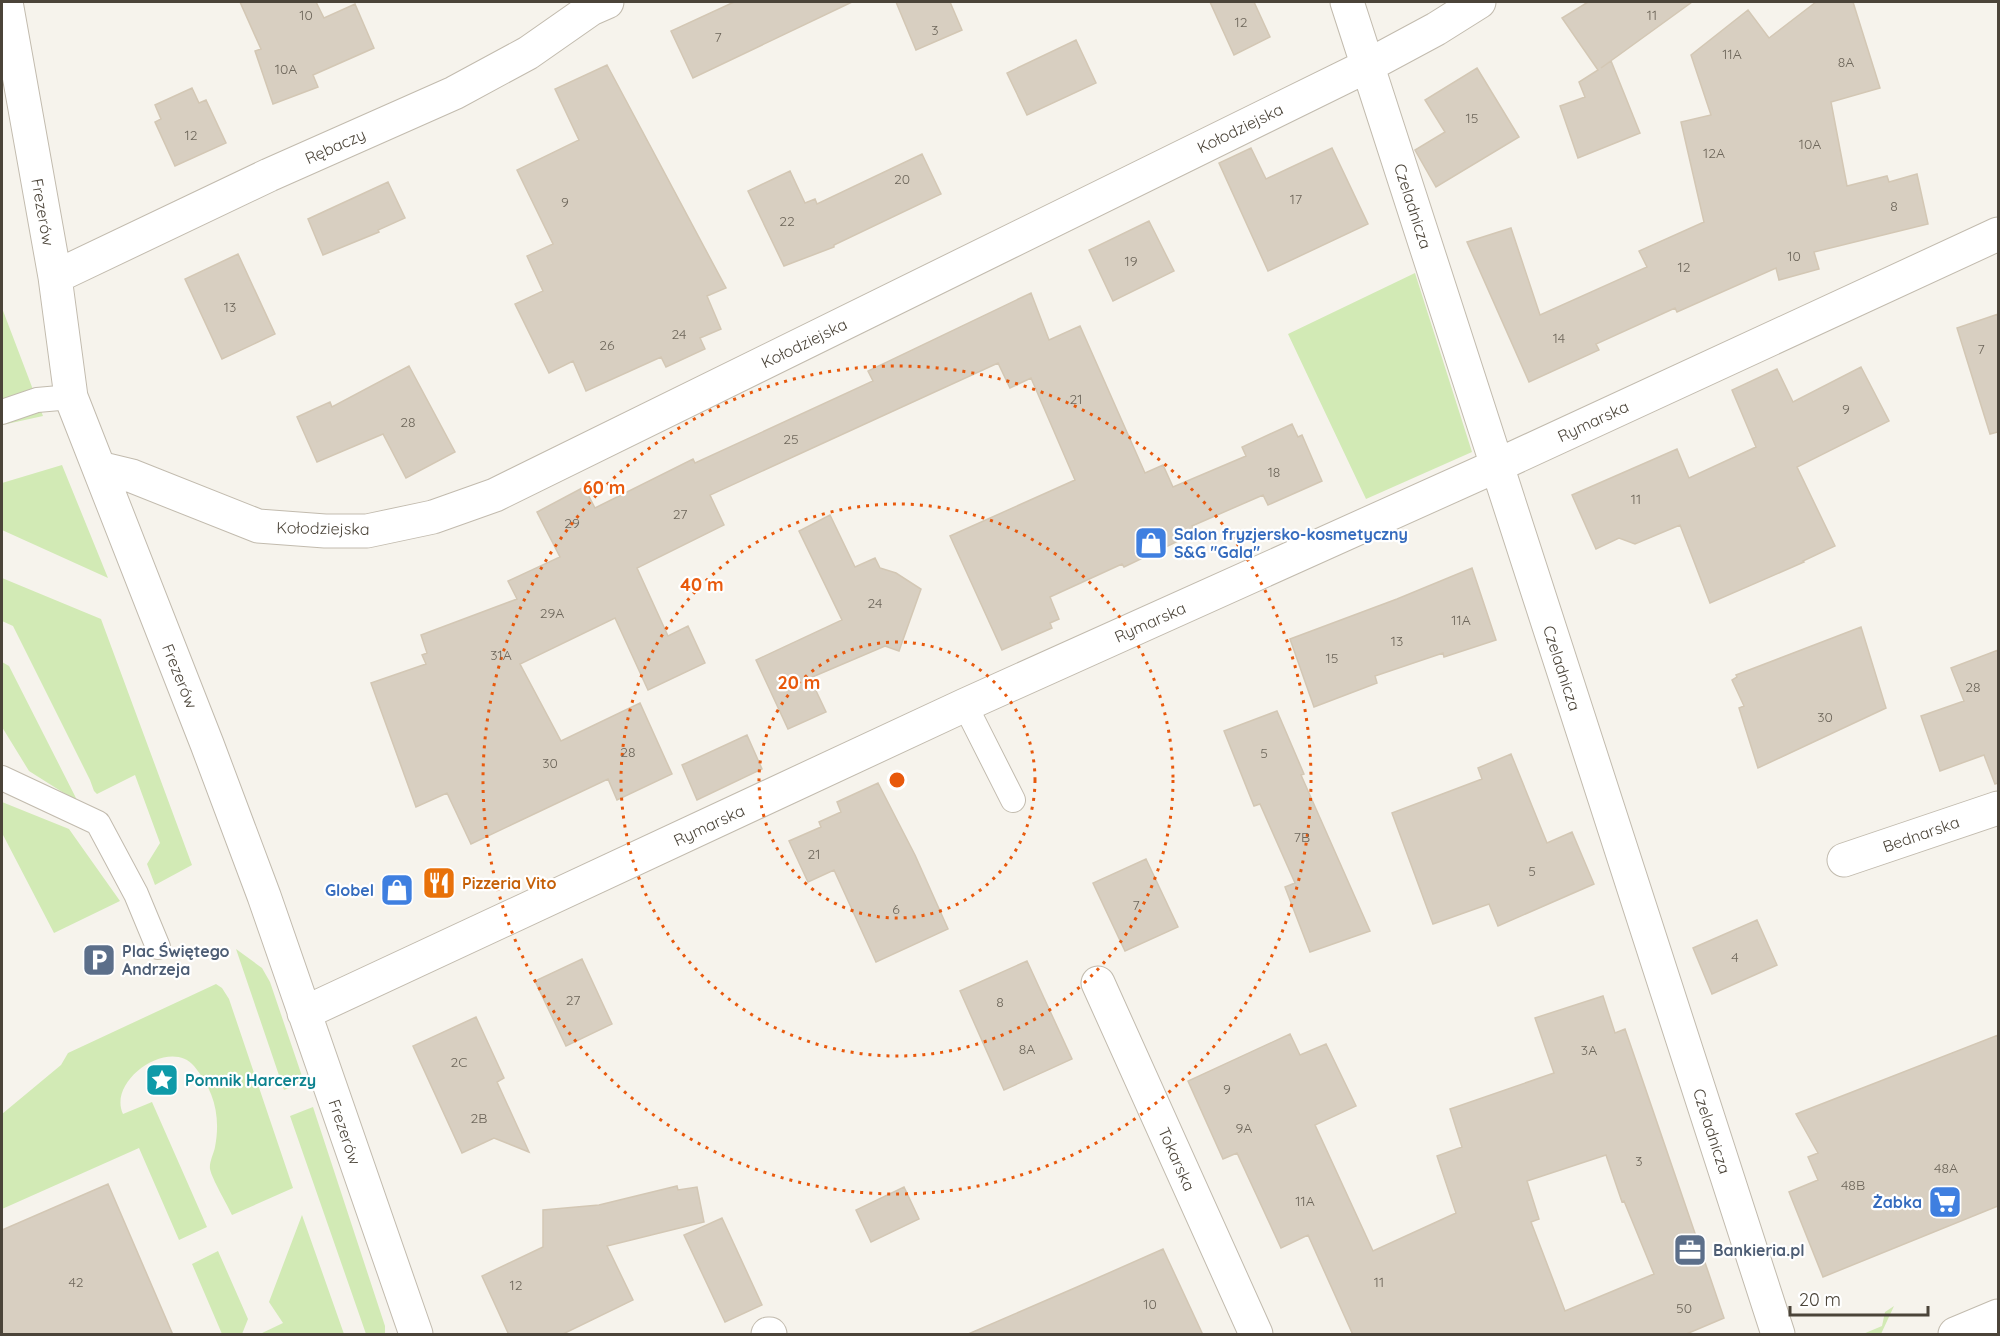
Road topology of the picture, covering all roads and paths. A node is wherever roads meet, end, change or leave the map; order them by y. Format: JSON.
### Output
{"nodes":[{"id":1,"x":6,"y":2,"type":"edge"},
{"id":2,"x":607,"y":2,"type":"edge"},
{"id":3,"x":1347,"y":2,"type":"edge"},
{"id":4,"x":1479,"y":2,"type":"edge"},
{"id":5,"x":1369,"y":65,"type":"junction"},
{"id":6,"x":1998,"y":234,"type":"edge"},
{"id":7,"x":55,"y":278,"type":"junction"},
{"id":8,"x":71,"y":397,"type":"junction"},
{"id":9,"x":2,"y":412,"type":"edge"},
{"id":10,"x":1496,"y":466,"type":"junction"},
{"id":11,"x":99,"y":468,"type":"junction"},
{"id":12,"x":965,"y":705,"type":"junction"},
{"id":13,"x":2,"y":778,"type":"edge"},
{"id":14,"x":1013,"y":800,"type":"dead end"},
{"id":15,"x":1998,"y":808,"type":"edge"},
{"id":16,"x":1844,"y":860,"type":"dead end"},
{"id":17,"x":158,"y":946,"type":"dead end"},
{"id":18,"x":1098,"y":983,"type":"dead end"},
{"id":19,"x":304,"y":1013,"type":"junction"},
{"id":20,"x":1998,"y":1316,"type":"edge"},
{"id":21,"x":416,"y":1335,"type":"edge"},
{"id":22,"x":1256,"y":1335,"type":"edge"},
{"id":23,"x":1778,"y":1335,"type":"edge"},
{"id":24,"x":1955,"y":1335,"type":"edge"}],
"edges":[{"from":1,"to":7,"type":"street","name":"Frezerów"},
{"from":2,"to":7,"type":"street","name":"Rębaczy"},
{"from":3,"to":5,"type":"street","name":"Czeladnicza"},
{"from":4,"to":5,"type":"street","name":"Kołodziejska"},
{"from":5,"to":10,"type":"street","name":"Czeladnicza"},
{"from":5,"to":11,"type":"street","name":"Kołodziejska"},
{"from":6,"to":10,"type":"street","name":"Rymarska"},
{"from":7,"to":8,"type":"street","name":"Frezerów"},
{"from":8,"to":9,"type":"lane"},
{"from":8,"to":11,"type":"street","name":"Frezerów"},
{"from":10,"to":12,"type":"street","name":"Rymarska"},
{"from":10,"to":23,"type":"street","name":"Czeladnicza"},
{"from":11,"to":19,"type":"street","name":"Frezerów"},
{"from":12,"to":14,"type":"lane"},
{"from":12,"to":19,"type":"street","name":"Rymarska"},
{"from":13,"to":17,"type":"lane"},
{"from":15,"to":16,"type":"street","name":"Bednarska"},
{"from":18,"to":22,"type":"street","name":"Tokarska"},
{"from":19,"to":21,"type":"street","name":"Frezerów"},
{"from":20,"to":24,"type":"street"}]}
